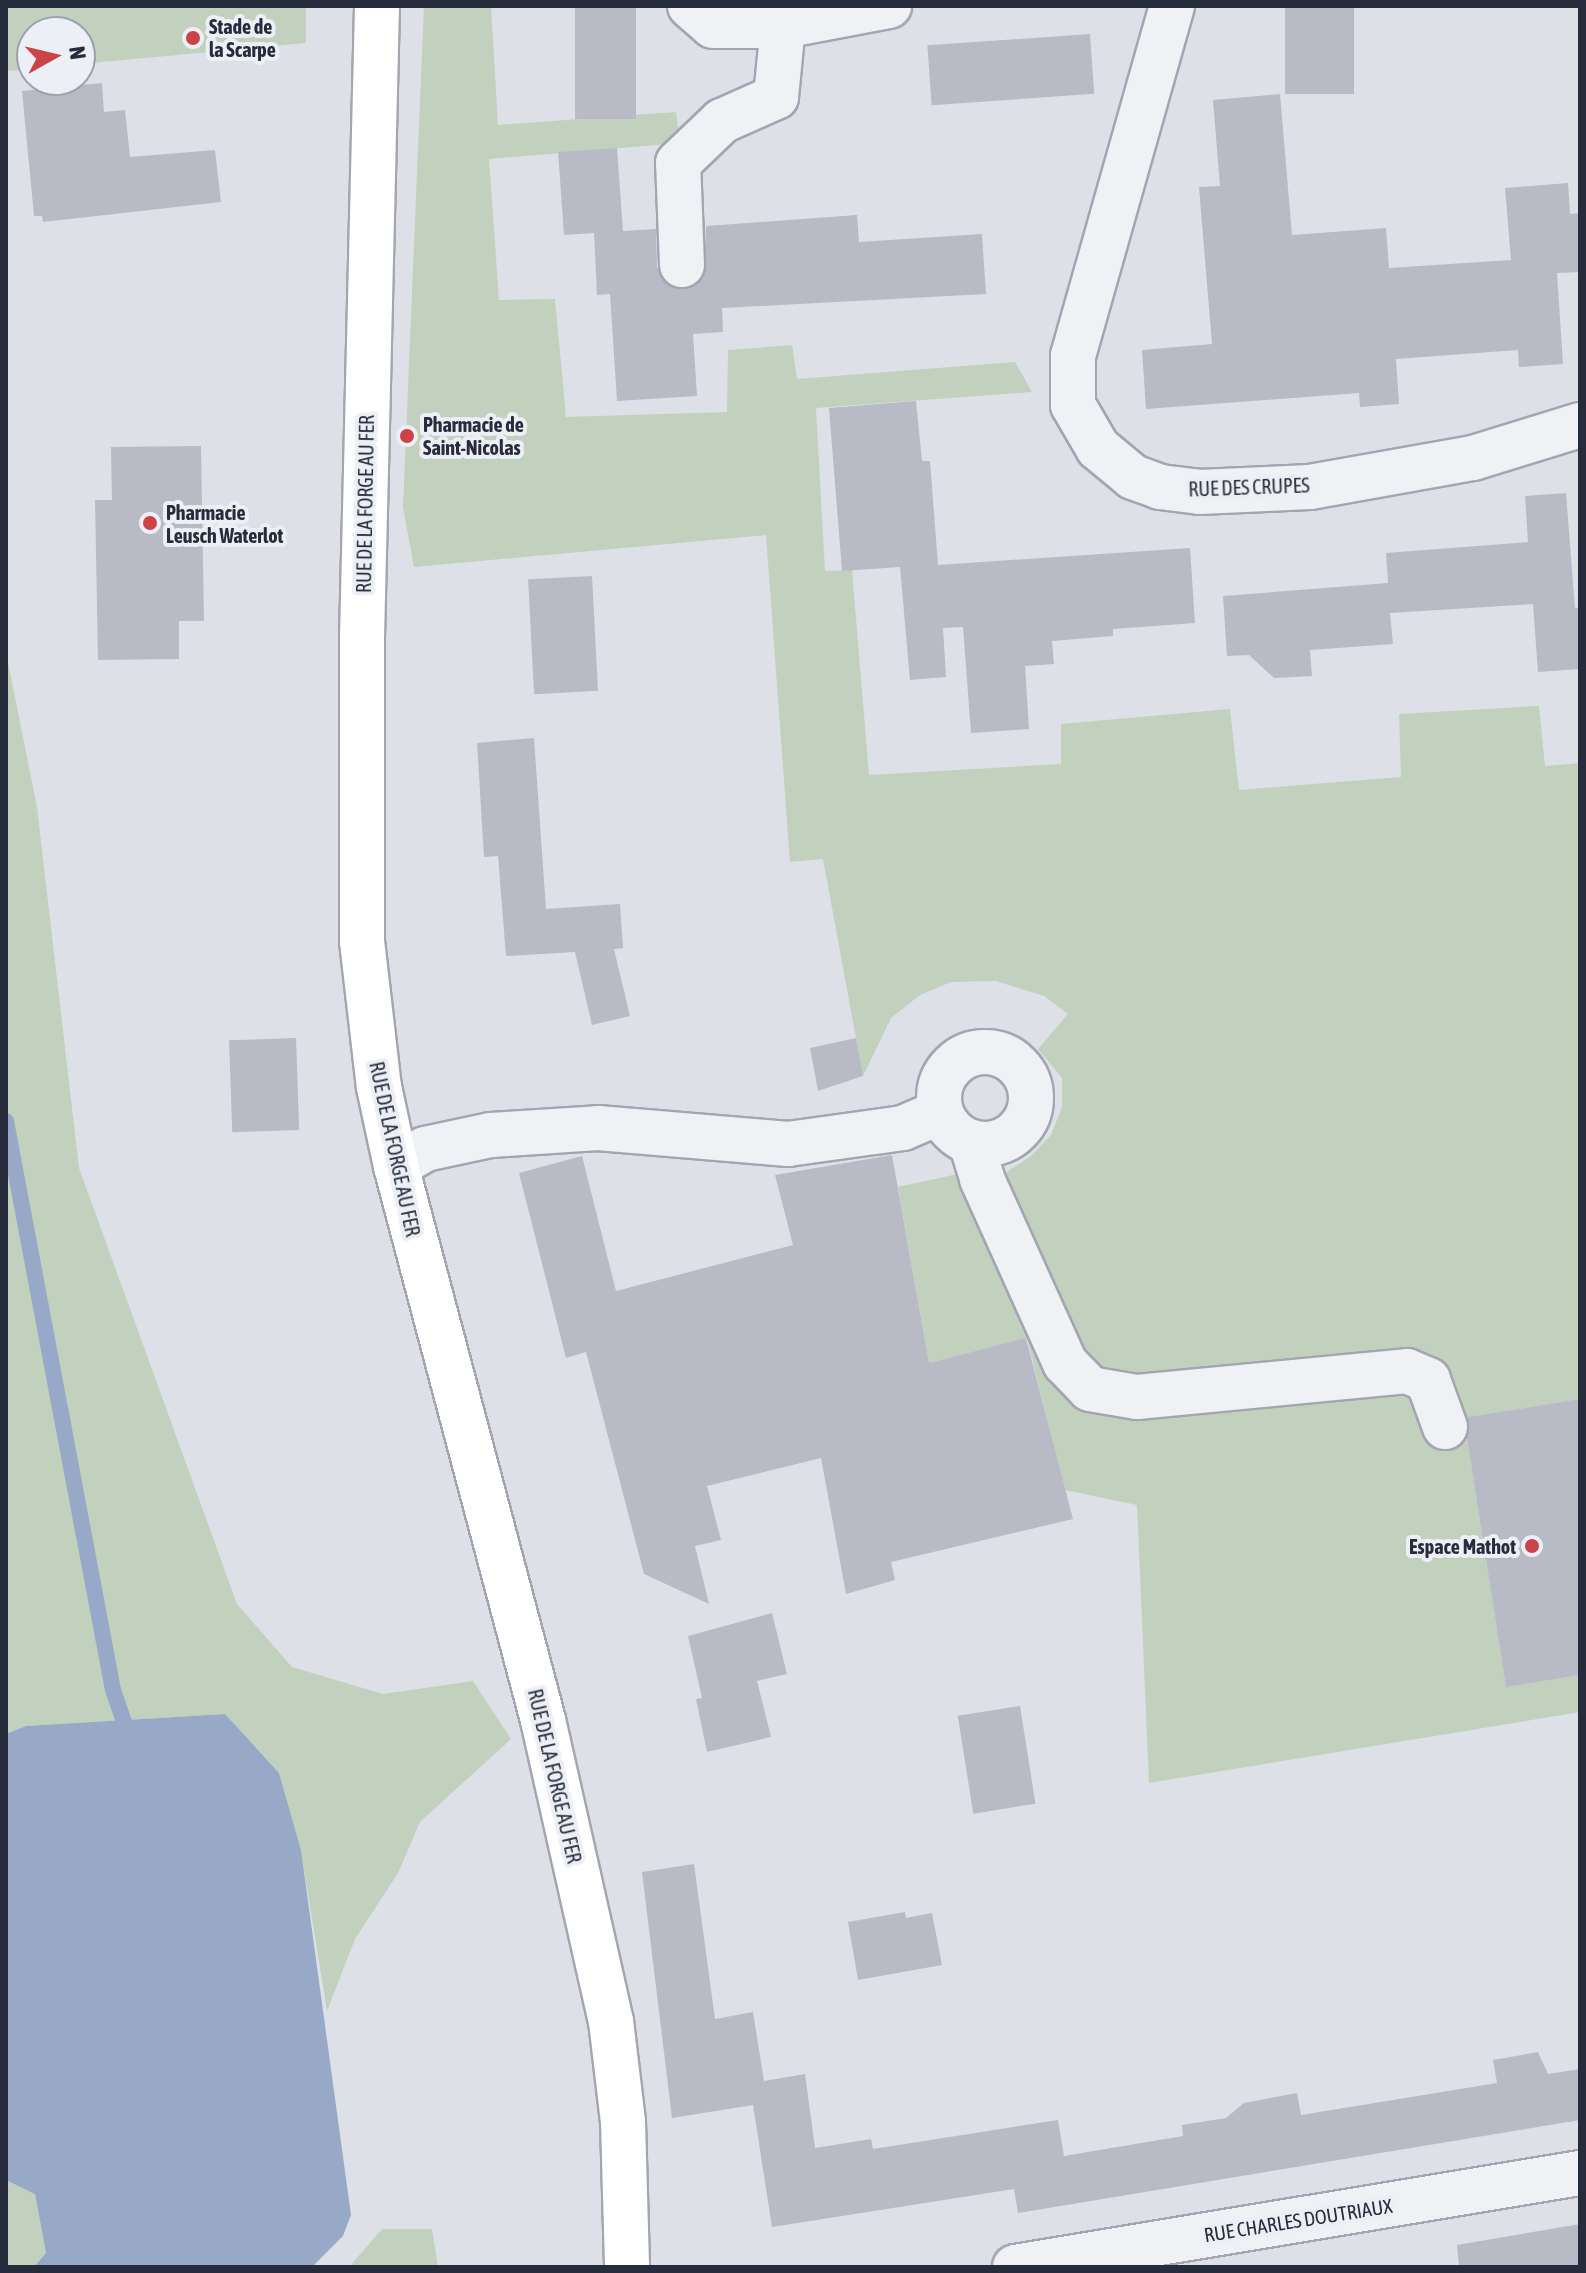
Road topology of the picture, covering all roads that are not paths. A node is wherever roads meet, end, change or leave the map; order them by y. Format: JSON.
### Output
{"nodes":[{"id":1,"x":377,"y":6,"type":"edge"},
{"id":2,"x":690,"y":6,"type":"edge"},
{"id":3,"x":889,"y":6,"type":"edge"},
{"id":4,"x":1172,"y":6,"type":"edge"},
{"id":5,"x":783,"y":26,"type":"junction"},
{"id":6,"x":682,"y":265,"type":"dead end"},
{"id":7,"x":1580,"y":425,"type":"edge"},
{"id":8,"x":396,"y":1166,"type":"junction"},
{"id":9,"x":1445,"y":1427,"type":"dead end"},
{"id":10,"x":1580,"y":2173,"type":"edge"},
{"id":11,"x":627,"y":2267,"type":"edge"},
{"id":12,"x":1015,"y":2267,"type":"edge"}],
"edges":[{"from":1,"to":8,"type":"main road","name":"RUE DE LA FORGE AU FER"},
{"from":2,"to":5,"type":"street"},
{"from":3,"to":5,"type":"street"},
{"from":4,"to":7,"type":"street","name":"RUE DES CRUPES"},
{"from":5,"to":6,"type":"street"},
{"from":8,"to":9,"type":"street"},
{"from":8,"to":11,"type":"main road","name":"RUE DE LA FORGE AU FER"},
{"from":10,"to":12,"type":"street","name":"RUE CHARLES DOUTRIAUX"}]}
